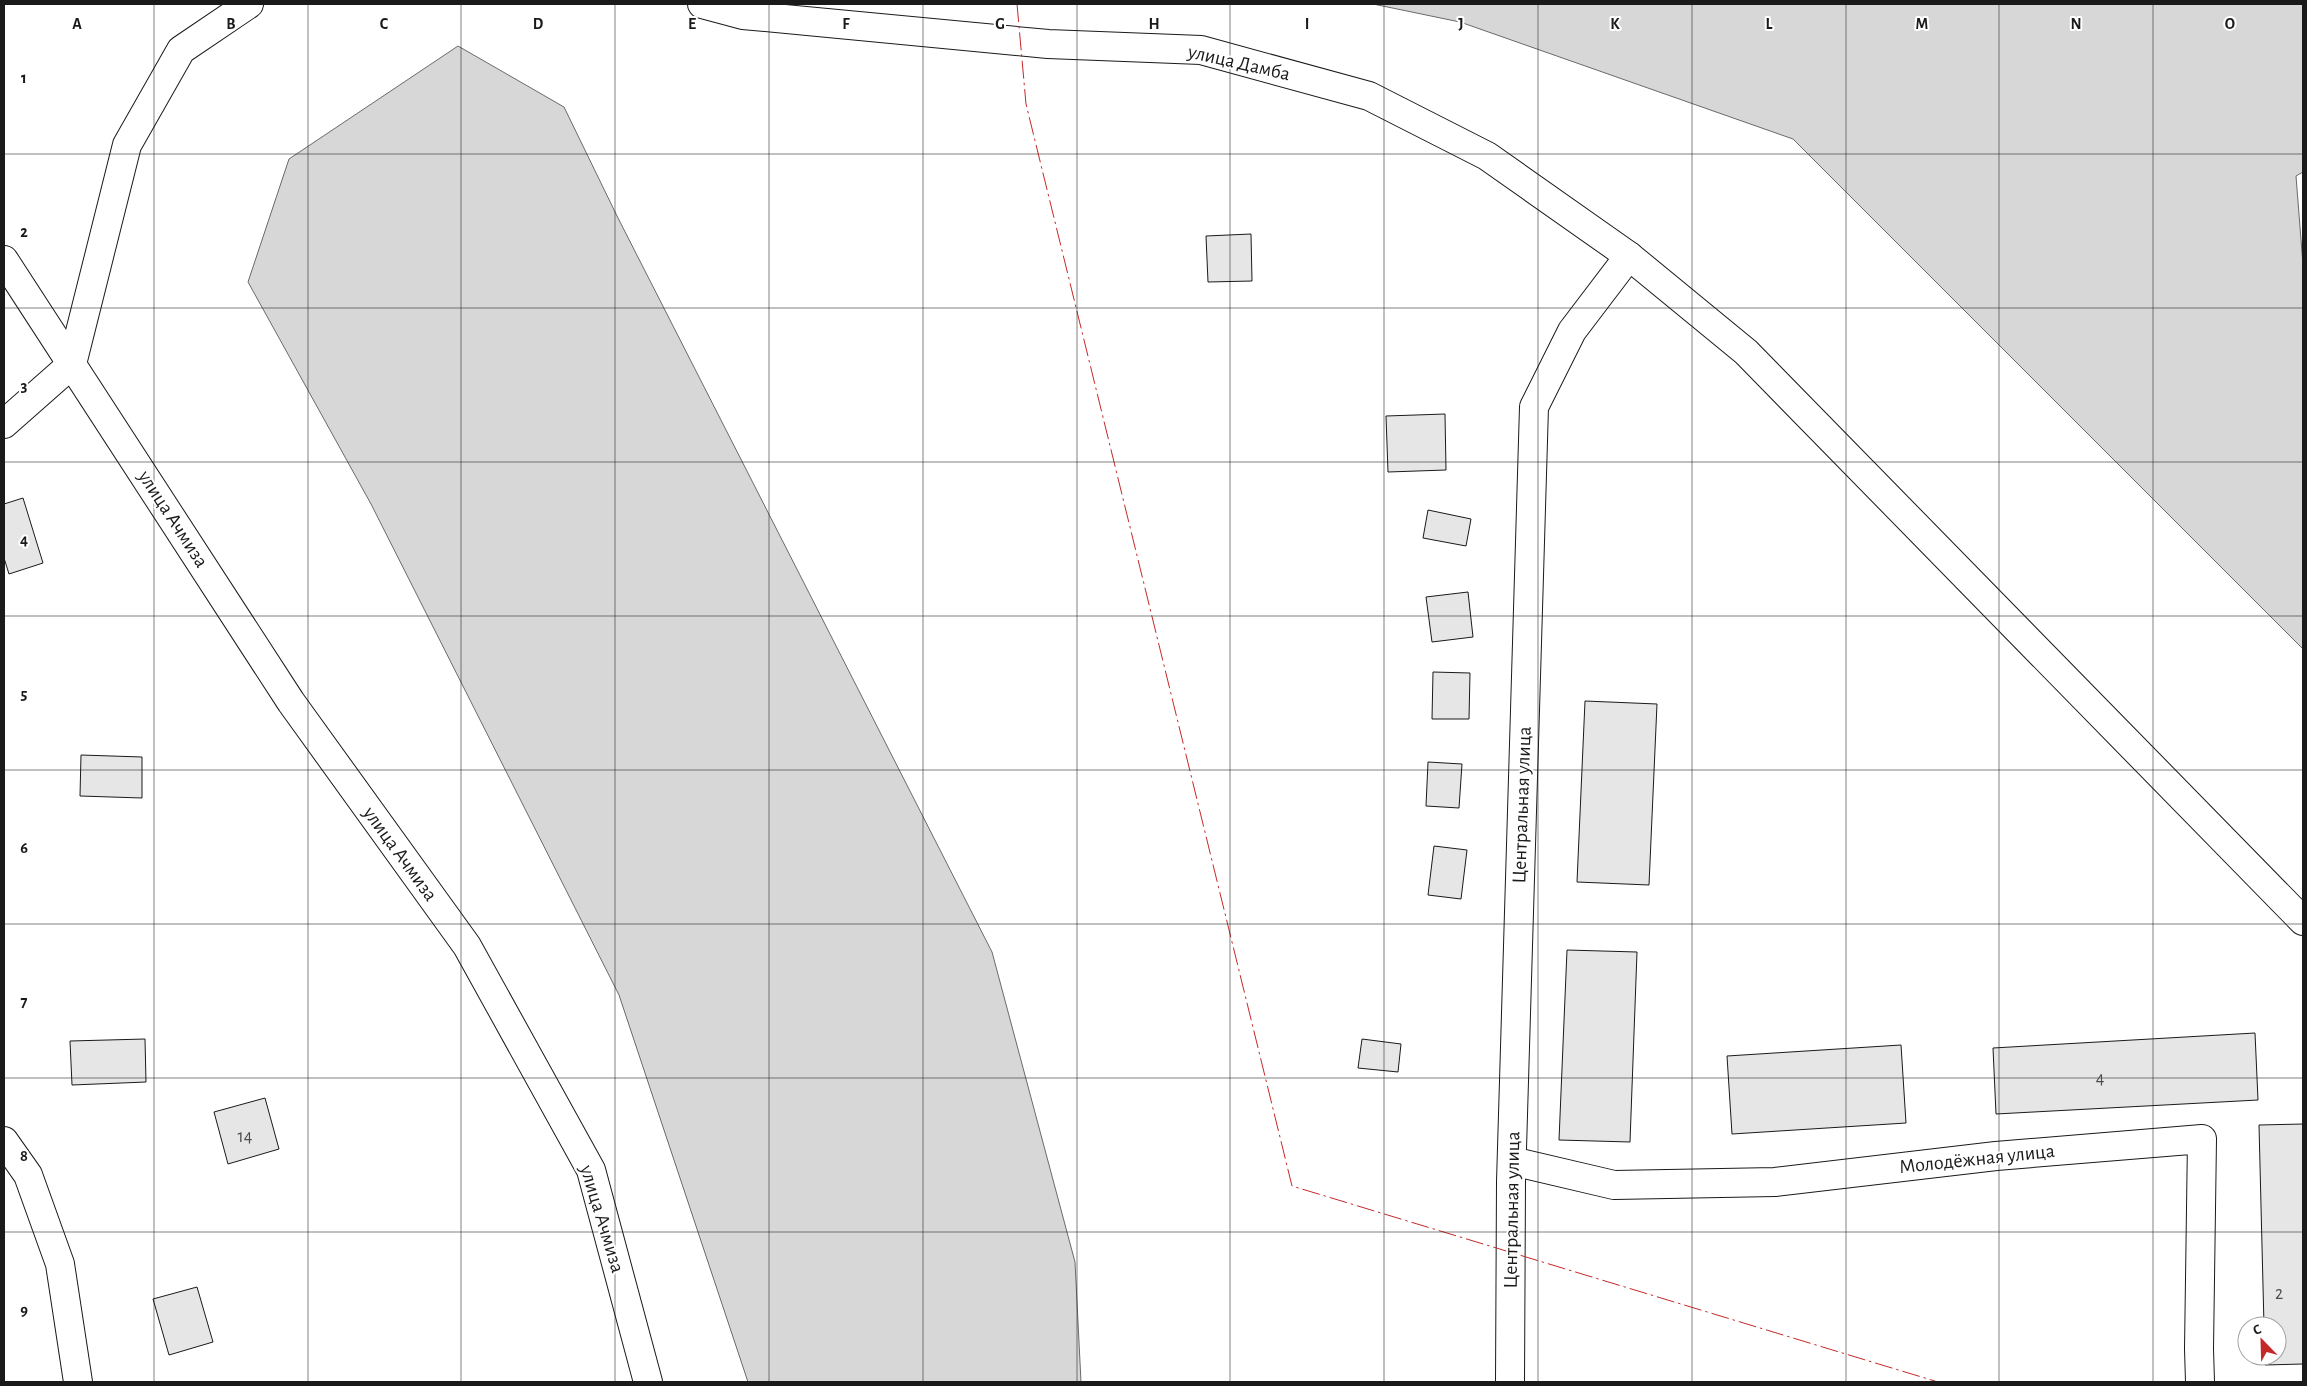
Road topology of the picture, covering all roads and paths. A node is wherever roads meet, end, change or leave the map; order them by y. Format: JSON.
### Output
{"nodes":[{"id":1,"x":249,"y":4,"type":"edge"},
{"id":2,"x":702,"y":4,"type":"edge"},
{"id":3,"x":1629,"y":256,"type":"junction"},
{"id":4,"x":4,"y":260,"type":"edge"},
{"id":5,"x":72,"y":364,"type":"junction"},
{"id":6,"x":4,"y":424,"type":"edge"},
{"id":7,"x":2303,"y":921,"type":"edge"},
{"id":8,"x":4,"y":1141,"type":"edge"},
{"id":9,"x":1512,"y":1161,"type":"junction"},
{"id":10,"x":78,"y":1382,"type":"edge"},
{"id":11,"x":648,"y":1382,"type":"edge"},
{"id":12,"x":1510,"y":1382,"type":"edge"},
{"id":13,"x":2200,"y":1382,"type":"edge"}],
"edges":[{"from":1,"to":5,"type":"street"},
{"from":2,"to":3,"type":"street","name":"улица Дамба"},
{"from":3,"to":7,"type":"street","name":"улица Дамба"},
{"from":3,"to":9,"type":"street","name":"Центральная улица"},
{"from":4,"to":5,"type":"street"},
{"from":5,"to":6,"type":"street"},
{"from":5,"to":11,"type":"street","name":"улица Ачмиза"},
{"from":8,"to":10,"type":"street"},
{"from":9,"to":12,"type":"street","name":"Центральная улица"},
{"from":9,"to":13,"type":"street","name":"Молодёжная улица"}]}
